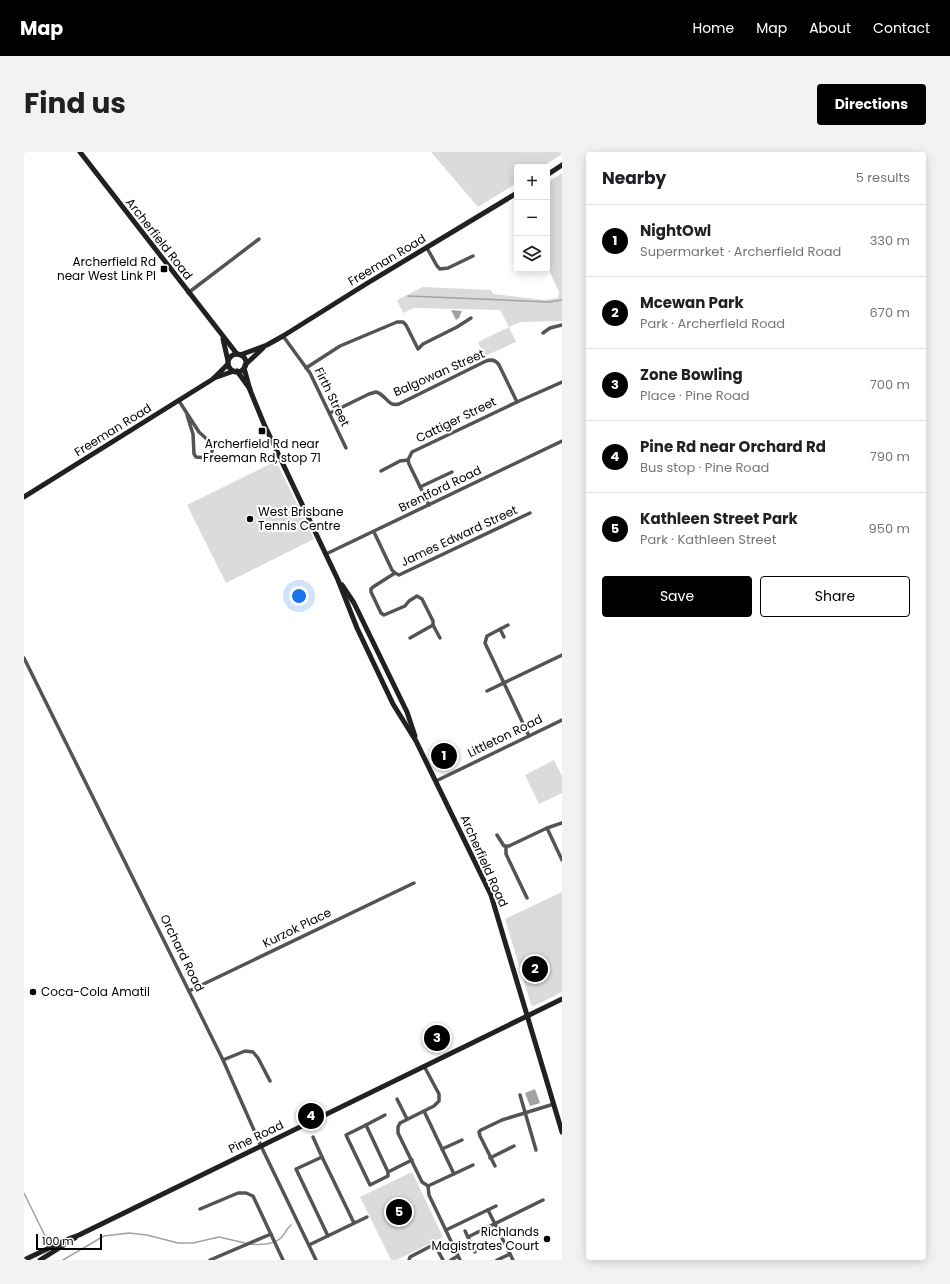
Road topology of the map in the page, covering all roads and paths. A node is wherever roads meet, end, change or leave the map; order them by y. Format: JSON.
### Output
{"nodes":[{"id":1,"x":80,"y":152,"type":"edge"},
{"id":2,"x":562,"y":165,"type":"edge"},
{"id":3,"x":550,"y":173,"type":"edge"},
{"id":4,"x":514,"y":195,"type":"edge"},
{"id":5,"x":259,"y":239,"type":"dead end"},
{"id":6,"x":427,"y":248,"type":"junction"},
{"id":7,"x":473,"y":256,"type":"dead end"},
{"id":8,"x":188,"y":293,"type":"junction"},
{"id":9,"x":471,"y":318,"type":"dead end"},
{"id":10,"x":562,"y":325,"type":"edge"},
{"id":11,"x":543,"y":333,"type":"dead end"},
{"id":12,"x":283,"y":336,"type":"junction"},
{"id":13,"x":222,"y":337,"type":"junction"},
{"id":14,"x":267,"y":345,"type":"junction"},
{"id":15,"x":238,"y":354,"type":"junction"},
{"id":16,"x":228,"y":362,"type":"junction"},
{"id":17,"x":244,"y":366,"type":"junction"},
{"id":18,"x":306,"y":368,"type":"junction"},
{"id":19,"x":235,"y":371,"type":"junction"},
{"id":20,"x":213,"y":379,"type":"junction"},
{"id":21,"x":562,"y":382,"type":"edge"},
{"id":22,"x":250,"y":390,"type":"junction"},
{"id":23,"x":179,"y":401,"type":"junction"},
{"id":24,"x":517,"y":402,"type":"junction"},
{"id":25,"x":330,"y":413,"type":"junction"},
{"id":26,"x":187,"y":415,"type":"junction"},
{"id":27,"x":562,"y":441,"type":"edge"},
{"id":28,"x":346,"y":448,"type":"dead end"},
{"id":29,"x":408,"y":460,"type":"junction"},
{"id":30,"x":381,"y":471,"type":"dead end"},
{"id":31,"x":452,"y":472,"type":"dead end"},
{"id":32,"x":420,"y":487,"type":"junction"},
{"id":33,"x":24,"y":497,"type":"edge"},
{"id":34,"x":429,"y":505,"type":"junction"},
{"id":35,"x":530,"y":513,"type":"dead end"},
{"id":36,"x":374,"y":532,"type":"junction"},
{"id":37,"x":326,"y":554,"type":"junction"},
{"id":38,"x":395,"y":574,"type":"junction"},
{"id":39,"x":338,"y":580,"type":"junction"},
{"id":40,"x":433,"y":625,"type":"junction"},
{"id":41,"x":508,"y":625,"type":"dead end"},
{"id":42,"x":500,"y":629,"type":"junction"},
{"id":43,"x":504,"y":637,"type":"dead end"},
{"id":44,"x":410,"y":638,"type":"dead end"},
{"id":45,"x":440,"y":638,"type":"dead end"},
{"id":46,"x":562,"y":655,"type":"edge"},
{"id":47,"x":24,"y":658,"type":"edge"},
{"id":48,"x":504,"y":683,"type":"junction"},
{"id":49,"x":487,"y":691,"type":"dead end"},
{"id":50,"x":562,"y":720,"type":"edge"},
{"id":51,"x":529,"y":736,"type":"junction"},
{"id":52,"x":416,"y":741,"type":"junction"},
{"id":53,"x":436,"y":781,"type":"junction"},
{"id":54,"x":562,"y":823,"type":"edge"},
{"id":55,"x":547,"y":828,"type":"junction"},
{"id":56,"x":497,"y":835,"type":"dead end"},
{"id":57,"x":506,"y":847,"type":"junction"},
{"id":58,"x":562,"y":860,"type":"edge"},
{"id":59,"x":414,"y":883,"type":"dead end"},
{"id":60,"x":527,"y":898,"type":"dead end"},
{"id":61,"x":189,"y":991,"type":"junction"},
{"id":62,"x":562,"y":999,"type":"edge"},
{"id":63,"x":528,"y":1015,"type":"junction"},
{"id":64,"x":223,"y":1060,"type":"junction"},
{"id":65,"x":424,"y":1066,"type":"junction"},
{"id":66,"x":270,"y":1081,"type":"dead end"},
{"id":67,"x":520,"y":1095,"type":"dead end"},
{"id":68,"x":396,"y":1099,"type":"dead end"},
{"id":69,"x":554,"y":1104,"type":"junction"},
{"id":70,"x":424,"y":1111,"type":"junction"},
{"id":71,"x":525,"y":1112,"type":"junction"},
{"id":72,"x":385,"y":1115,"type":"dead end"},
{"id":73,"x":407,"y":1119,"type":"junction"},
{"id":74,"x":366,"y":1125,"type":"junction"},
{"id":75,"x":562,"y":1132,"type":"edge"},
{"id":76,"x":313,"y":1136,"type":"dead end"},
{"id":77,"x":462,"y":1140,"type":"dead end"},
{"id":78,"x":261,"y":1146,"type":"junction"},
{"id":79,"x":514,"y":1146,"type":"dead end"},
{"id":80,"x":442,"y":1149,"type":"junction"},
{"id":81,"x":536,"y":1150,"type":"dead end"},
{"id":82,"x":322,"y":1157,"type":"junction"},
{"id":83,"x":490,"y":1158,"type":"junction"},
{"id":84,"x":412,"y":1160,"type":"junction"},
{"id":85,"x":473,"y":1165,"type":"dead end"},
{"id":86,"x":494,"y":1166,"type":"dead end"},
{"id":87,"x":388,"y":1172,"type":"junction"},
{"id":88,"x":454,"y":1174,"type":"junction"},
{"id":89,"x":428,"y":1186,"type":"junction"},
{"id":90,"x":543,"y":1200,"type":"dead end"},
{"id":91,"x":496,"y":1206,"type":"dead end"},
{"id":92,"x":200,"y":1209,"type":"dead end"},
{"id":93,"x":488,"y":1210,"type":"junction"},
{"id":94,"x":367,"y":1217,"type":"dead end"},
{"id":95,"x":354,"y":1223,"type":"junction"},
{"id":96,"x":495,"y":1224,"type":"junction"},
{"id":97,"x":446,"y":1230,"type":"junction"},
{"id":98,"x":465,"y":1231,"type":"dead end"},
{"id":99,"x":270,"y":1234,"type":"junction"},
{"id":100,"x":79,"y":1235,"type":"junction"},
{"id":101,"x":328,"y":1236,"type":"junction"},
{"id":102,"x":468,"y":1237,"type":"junction"},
{"id":103,"x":309,"y":1244,"type":"junction"},
{"id":104,"x":475,"y":1252,"type":"dead end"},
{"id":105,"x":510,"y":1254,"type":"junction"},
{"id":106,"x":459,"y":1258,"type":"edge"},
{"id":107,"x":24,"y":1260,"type":"edge"},
{"id":108,"x":40,"y":1260,"type":"edge"},
{"id":109,"x":210,"y":1260,"type":"edge"},
{"id":110,"x":283,"y":1260,"type":"edge"},
{"id":111,"x":315,"y":1260,"type":"edge"},
{"id":112,"x":409,"y":1260,"type":"edge"},
{"id":113,"x":443,"y":1260,"type":"edge"},
{"id":114,"x":451,"y":1260,"type":"edge"},
{"id":115,"x":498,"y":1260,"type":"edge"},
{"id":116,"x":513,"y":1260,"type":"edge"}],
"edges":[{"from":1,"to":8,"type":"main road","name":"Archerfield Road"},
{"from":2,"to":3,"type":"main road"},
{"from":4,"to":6,"type":"main road","name":"Freeman Road"},
{"from":5,"to":8,"type":"street"},
{"from":6,"to":7,"type":"street"},
{"from":6,"to":12,"type":"main road","name":"Freeman Road"},
{"from":8,"to":13,"type":"main road","name":"Archerfield Road"},
{"from":9,"to":18,"type":"street"},
{"from":10,"to":11,"type":"street"},
{"from":12,"to":14,"type":"main road","name":"Freeman Road"},
{"from":12,"to":18,"type":"street","name":"Firth Street"},
{"from":13,"to":15,"type":"main road","name":"Archerfield Road"},
{"from":13,"to":16,"type":"main road","name":"Archerfield Road"},
{"from":14,"to":15,"type":"main road","name":"Freeman Road"},
{"from":14,"to":17,"type":"main road","name":"Freeman Road"},
{"from":15,"to":16,"type":"main road"},
{"from":15,"to":17,"type":"main road"},
{"from":16,"to":19,"type":"main road"},
{"from":16,"to":20,"type":"main road","name":"Freeman Road"},
{"from":17,"to":19,"type":"main road"},
{"from":17,"to":22,"type":"main road","name":"Archerfield Road"},
{"from":18,"to":25,"type":"street","name":"Firth Street"},
{"from":19,"to":20,"type":"main road","name":"Freeman Road"},
{"from":19,"to":22,"type":"main road","name":"Archerfield Road"},
{"from":20,"to":23,"type":"main road","name":"Freeman Road"},
{"from":21,"to":24,"type":"street","name":"Cattiger Street"},
{"from":22,"to":37,"type":"main road","name":"Archerfield Road"},
{"from":23,"to":26,"type":"street"},
{"from":23,"to":33,"type":"main road","name":"Freeman Road"},
{"from":24,"to":25,"type":"street","name":"Balgowan Street"},
{"from":24,"to":29,"type":"street","name":"Cattiger Street"},
{"from":25,"to":28,"type":"street","name":"Firth Street"},
{"from":26,"to":26,"type":"street"},
{"from":27,"to":34,"type":"street","name":"Brentford Road"},
{"from":29,"to":30,"type":"street"},
{"from":29,"to":32,"type":"street"},
{"from":31,"to":32,"type":"street"},
{"from":32,"to":34,"type":"street"},
{"from":34,"to":36,"type":"street","name":"Brentford Road"},
{"from":35,"to":38,"type":"street","name":"James Edward Street"},
{"from":36,"to":37,"type":"street","name":"Brentford Road"},
{"from":36,"to":38,"type":"street","name":"James Edward Street"},
{"from":37,"to":39,"type":"main road","name":"Archerfield Road"},
{"from":38,"to":40,"type":"street"},
{"from":39,"to":52,"type":"main road","name":"Archerfield Road"},
{"from":39,"to":52,"type":"main road","name":"Archerfield Road"},
{"from":40,"to":44,"type":"street"},
{"from":40,"to":45,"type":"street"},
{"from":41,"to":42,"type":"street"},
{"from":42,"to":43,"type":"street"},
{"from":42,"to":48,"type":"street"},
{"from":46,"to":48,"type":"street"},
{"from":47,"to":61,"type":"street","name":"Orchard Road"},
{"from":48,"to":49,"type":"street"},
{"from":48,"to":51,"type":"street"},
{"from":50,"to":51,"type":"street","name":"Littleton Road"},
{"from":51,"to":53,"type":"street","name":"Littleton Road"},
{"from":52,"to":53,"type":"main road","name":"Archerfield Road"},
{"from":53,"to":63,"type":"main road","name":"Archerfield Road"},
{"from":54,"to":55,"type":"street"},
{"from":55,"to":57,"type":"street"},
{"from":55,"to":58,"type":"street"},
{"from":56,"to":57,"type":"street"},
{"from":57,"to":60,"type":"street"},
{"from":59,"to":61,"type":"street","name":"Kurzok Place"},
{"from":61,"to":64,"type":"street","name":"Orchard Road"},
{"from":62,"to":63,"type":"main road","name":"Pine Road"},
{"from":63,"to":65,"type":"main road","name":"Pine Road"},
{"from":63,"to":69,"type":"main road","name":"Archerfield Road"},
{"from":64,"to":66,"type":"street"},
{"from":64,"to":78,"type":"street","name":"Orchard Road"},
{"from":65,"to":70,"type":"street"},
{"from":65,"to":78,"type":"main road","name":"Pine Road"},
{"from":67,"to":71,"type":"street"},
{"from":68,"to":73,"type":"street"},
{"from":69,"to":71,"type":"street"},
{"from":69,"to":75,"type":"main road","name":"Archerfield Road"},
{"from":70,"to":73,"type":"street"},
{"from":70,"to":80,"type":"street"},
{"from":71,"to":81,"type":"street"},
{"from":71,"to":83,"type":"street"},
{"from":72,"to":74,"type":"street"},
{"from":73,"to":84,"type":"street"},
{"from":74,"to":87,"type":"street"},
{"from":74,"to":87,"type":"street"},
{"from":76,"to":82,"type":"street"},
{"from":77,"to":80,"type":"street"},
{"from":78,"to":100,"type":"main road","name":"Pine Road"},
{"from":78,"to":103,"type":"street","name":"Orchard Road"},
{"from":79,"to":83,"type":"street"},
{"from":80,"to":88,"type":"street"},
{"from":82,"to":95,"type":"street"},
{"from":82,"to":101,"type":"street"},
{"from":83,"to":86,"type":"street"},
{"from":84,"to":87,"type":"street"},
{"from":84,"to":89,"type":"street"},
{"from":85,"to":88,"type":"street"},
{"from":88,"to":89,"type":"street"},
{"from":89,"to":97,"type":"street"},
{"from":90,"to":96,"type":"street"},
{"from":91,"to":93,"type":"street"},
{"from":92,"to":99,"type":"street"},
{"from":93,"to":96,"type":"street"},
{"from":93,"to":97,"type":"street"},
{"from":94,"to":95,"type":"street"},
{"from":95,"to":101,"type":"street"},
{"from":96,"to":102,"type":"street"},
{"from":96,"to":105,"type":"street"},
{"from":97,"to":106,"type":"street"},
{"from":98,"to":102,"type":"street"},
{"from":99,"to":109,"type":"street"},
{"from":99,"to":110,"type":"street"},
{"from":100,"to":107,"type":"main road","name":"Pine Road"},
{"from":100,"to":108,"type":"main road","name":"Pine Road"},
{"from":101,"to":103,"type":"street"},
{"from":102,"to":104,"type":"street"},
{"from":103,"to":111,"type":"street","name":"Orchard Road"},
{"from":105,"to":115,"type":"street"},
{"from":105,"to":116,"type":"street"},
{"from":106,"to":114,"type":"street"},
{"from":112,"to":113,"type":"street"}]}
